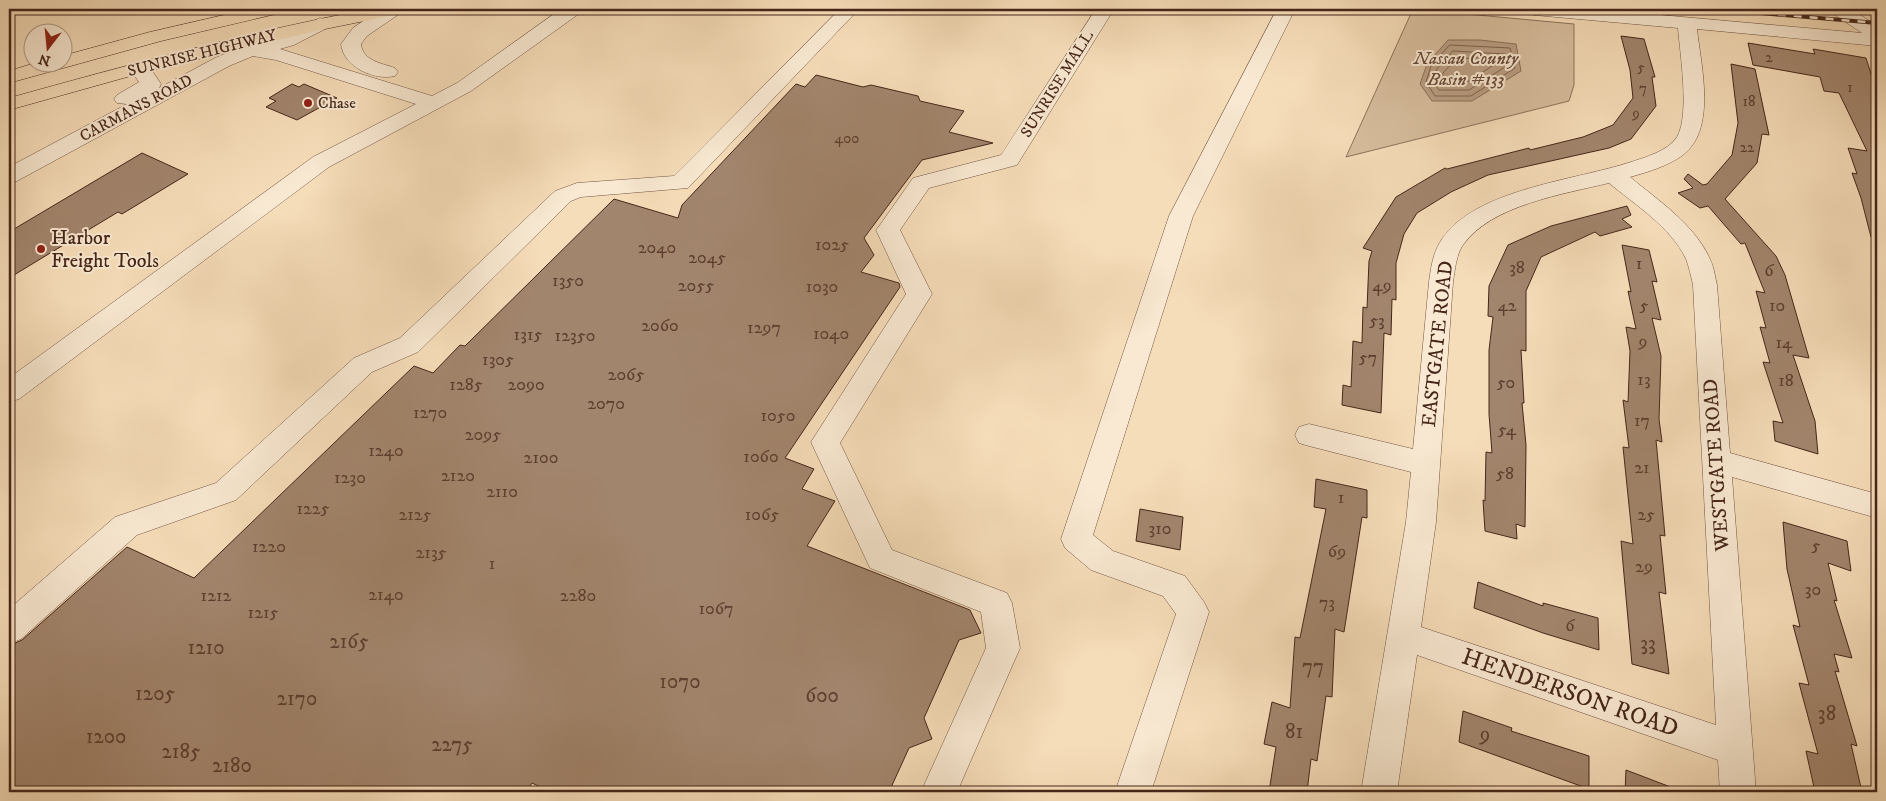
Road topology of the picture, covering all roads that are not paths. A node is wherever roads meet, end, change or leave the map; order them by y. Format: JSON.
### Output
{"nodes":[{"id":1,"x":273,"y":9,"type":"edge"},
{"id":2,"x":344,"y":9,"type":"edge"},
{"id":3,"x":394,"y":9,"type":"edge"},
{"id":4,"x":573,"y":9,"type":"edge"},
{"id":5,"x":850,"y":9,"type":"edge"},
{"id":6,"x":1105,"y":9,"type":"edge"},
{"id":7,"x":1286,"y":9,"type":"edge"},
{"id":8,"x":1534,"y":9,"type":"edge"},
{"id":9,"x":1839,"y":9,"type":"edge"},
{"id":10,"x":1687,"y":23,"type":"junction"},
{"id":11,"x":320,"y":24,"type":"junction"},
{"id":12,"x":1877,"y":34,"type":"edge"},
{"id":13,"x":1877,"y":40,"type":"edge"},
{"id":14,"x":248,"y":52,"type":"junction"},
{"id":15,"x":72,"y":59,"type":"edge"},
{"id":16,"x":139,"y":68,"type":"junction"},
{"id":17,"x":324,"y":68,"type":"junction"},
{"id":18,"x":27,"y":72,"type":"edge"},
{"id":19,"x":9,"y":77,"type":"edge"},
{"id":20,"x":461,"y":89,"type":"junction"},
{"id":21,"x":9,"y":104,"type":"edge"},
{"id":22,"x":433,"y":104,"type":"junction"},
{"id":23,"x":9,"y":159,"type":"edge"},
{"id":24,"x":1613,"y":175,"type":"junction"},
{"id":25,"x":9,"y":176,"type":"edge"},
{"id":26,"x":9,"y":392,"type":"edge"},
{"id":27,"x":1309,"y":435,"type":"dead end"},
{"id":28,"x":1717,"y":461,"type":"junction"},
{"id":29,"x":1426,"y":464,"type":"junction"},
{"id":30,"x":1877,"y":506,"type":"edge"},
{"id":31,"x":9,"y":629,"type":"edge"},
{"id":32,"x":1404,"y":636,"type":"junction"},
{"id":33,"x":1735,"y":749,"type":"junction"},
{"id":34,"x":939,"y":792,"type":"edge"},
{"id":35,"x":1133,"y":792,"type":"edge"},
{"id":36,"x":1379,"y":792,"type":"edge"},
{"id":37,"x":1738,"y":792,"type":"edge"}],
"edges":[{"from":1,"to":15,"type":"highway","name":"SUNRISE HIGHWAY"},
{"from":2,"to":11,"type":"highway"},
{"from":3,"to":11,"type":"highway","name":"SUNRISE HIGHWAY"},
{"from":3,"to":20,"type":"street"},
{"from":4,"to":20,"type":"street"},
{"from":5,"to":31,"type":"street"},
{"from":6,"to":34,"type":"street","name":"SUNRISE MALL"},
{"from":7,"to":35,"type":"street"},
{"from":8,"to":10,"type":"street"},
{"from":9,"to":12,"type":"street"},
{"from":10,"to":13,"type":"street"},
{"from":10,"to":24,"type":"street","name":"EASTGATE ROAD"},
{"from":11,"to":14,"type":"street","name":"CARMANS ROAD"},
{"from":11,"to":16,"type":"highway","name":"SUNRISE HIGHWAY"},
{"from":11,"to":17,"type":"street"},
{"from":14,"to":17,"type":"street"},
{"from":14,"to":25,"type":"street","name":"CARMANS ROAD"},
{"from":16,"to":21,"type":"highway","name":"SUNRISE HIGHWAY"},
{"from":16,"to":23,"type":"street","name":"CARMANS ROAD"},
{"from":17,"to":22,"type":"street"},
{"from":18,"to":19,"type":"highway","name":"SUNRISE HIGHWAY"},
{"from":20,"to":22,"type":"street"},
{"from":22,"to":26,"type":"street"},
{"from":24,"to":28,"type":"street","name":"WESTGATE ROAD"},
{"from":24,"to":29,"type":"street","name":"EASTGATE ROAD"},
{"from":27,"to":29,"type":"street"},
{"from":28,"to":30,"type":"street"},
{"from":28,"to":33,"type":"street","name":"WESTGATE ROAD"},
{"from":29,"to":32,"type":"street","name":"EASTGATE ROAD"},
{"from":32,"to":33,"type":"street","name":"HENDERSON ROAD"},
{"from":32,"to":36,"type":"street","name":"EASTGATE ROAD"},
{"from":33,"to":37,"type":"street","name":"WESTGATE ROAD"}]}
